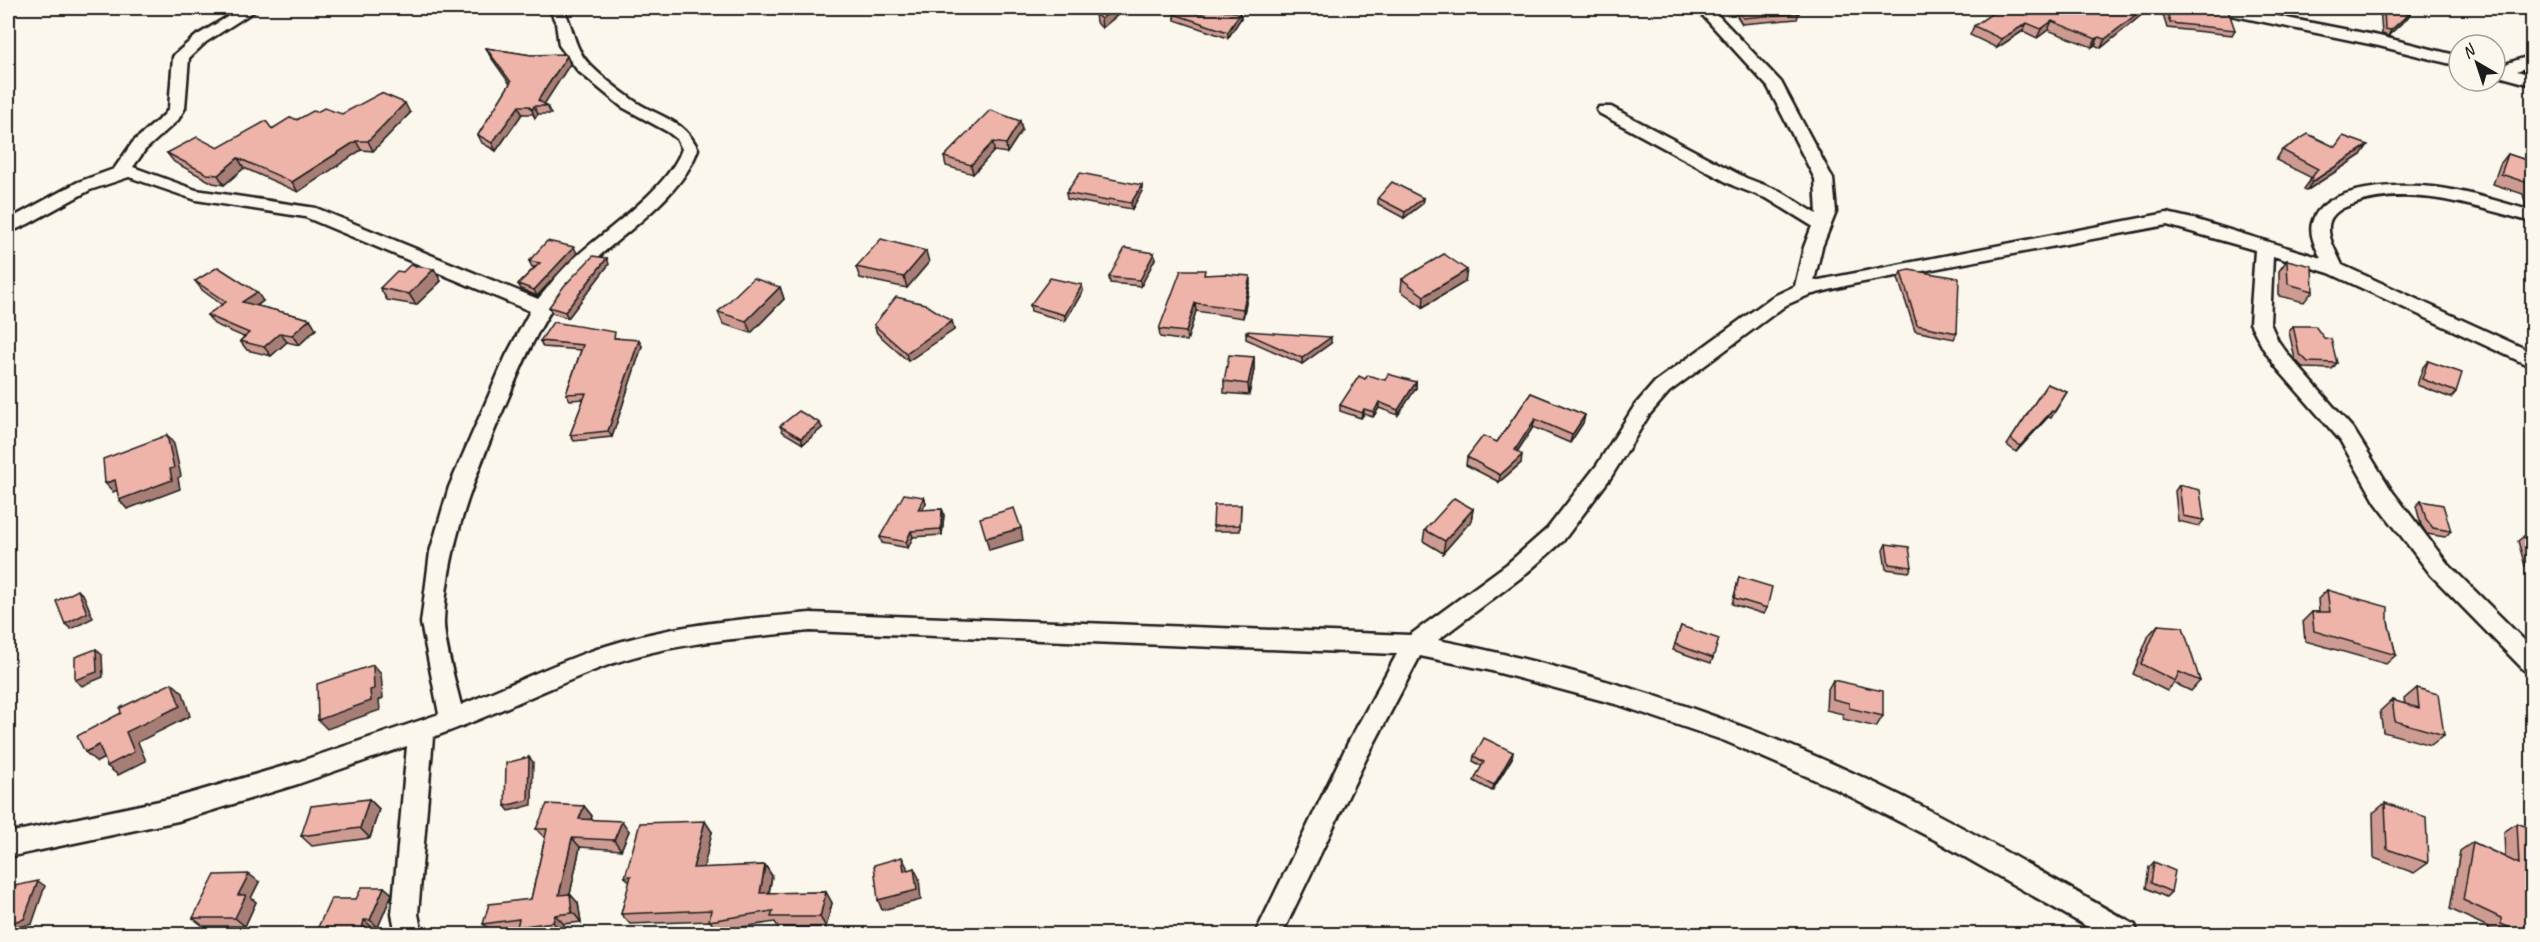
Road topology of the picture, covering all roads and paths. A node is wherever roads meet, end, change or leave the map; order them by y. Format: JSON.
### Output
{"nodes":[{"id":1,"x":252,"y":8,"type":"edge"},
{"id":2,"x":556,"y":8,"type":"edge"},
{"id":3,"x":1176,"y":8,"type":"edge"},
{"id":4,"x":1703,"y":8,"type":"edge"},
{"id":5,"x":2216,"y":8,"type":"edge"},
{"id":6,"x":1202,"y":13,"type":"edge"},
{"id":7,"x":2447,"y":58,"type":"edge"},
{"id":8,"x":2532,"y":60,"type":"edge"},
{"id":9,"x":2507,"y":69,"type":"edge"},
{"id":10,"x":2507,"y":74,"type":"edge"},
{"id":11,"x":2532,"y":80,"type":"edge"},
{"id":12,"x":1605,"y":110,"type":"dead end"},
{"id":13,"x":120,"y":173,"type":"junction"},
{"id":14,"x":2532,"y":216,"type":"edge"},
{"id":15,"x":1823,"y":225,"type":"junction"},
{"id":16,"x":8,"y":227,"type":"edge"},
{"id":17,"x":2264,"y":248,"type":"junction"},
{"id":18,"x":2335,"y":269,"type":"junction"},
{"id":19,"x":1803,"y":291,"type":"junction"},
{"id":20,"x":541,"y":308,"type":"junction"},
{"id":21,"x":2532,"y":360,"type":"edge"},
{"id":22,"x":1414,"y":645,"type":"junction"},
{"id":23,"x":2532,"y":663,"type":"edge"},
{"id":24,"x":452,"y":720,"type":"junction"},
{"id":25,"x":421,"y":731,"type":"junction"},
{"id":26,"x":8,"y":845,"type":"edge"},
{"id":27,"x":409,"y":934,"type":"edge"},
{"id":28,"x":1268,"y":934,"type":"edge"},
{"id":29,"x":2125,"y":934,"type":"edge"}],
"edges":[{"from":1,"to":13,"type":"street"},
{"from":2,"to":20,"type":"street"},
{"from":3,"to":6,"type":"street"},
{"from":4,"to":15,"type":"street"},
{"from":5,"to":7,"type":"street"},
{"from":8,"to":9,"type":"street"},
{"from":10,"to":11,"type":"street"},
{"from":12,"to":15,"type":"street"},
{"from":13,"to":16,"type":"street"},
{"from":13,"to":20,"type":"street"},
{"from":14,"to":18,"type":"street"},
{"from":15,"to":19,"type":"street"},
{"from":17,"to":18,"type":"street"},
{"from":17,"to":19,"type":"street"},
{"from":17,"to":23,"type":"street"},
{"from":18,"to":21,"type":"street"},
{"from":19,"to":22,"type":"street"},
{"from":20,"to":24,"type":"street"},
{"from":22,"to":24,"type":"street"},
{"from":22,"to":28,"type":"street"},
{"from":22,"to":29,"type":"street"},
{"from":24,"to":25,"type":"street"},
{"from":25,"to":26,"type":"street"},
{"from":25,"to":27,"type":"street"}]}
